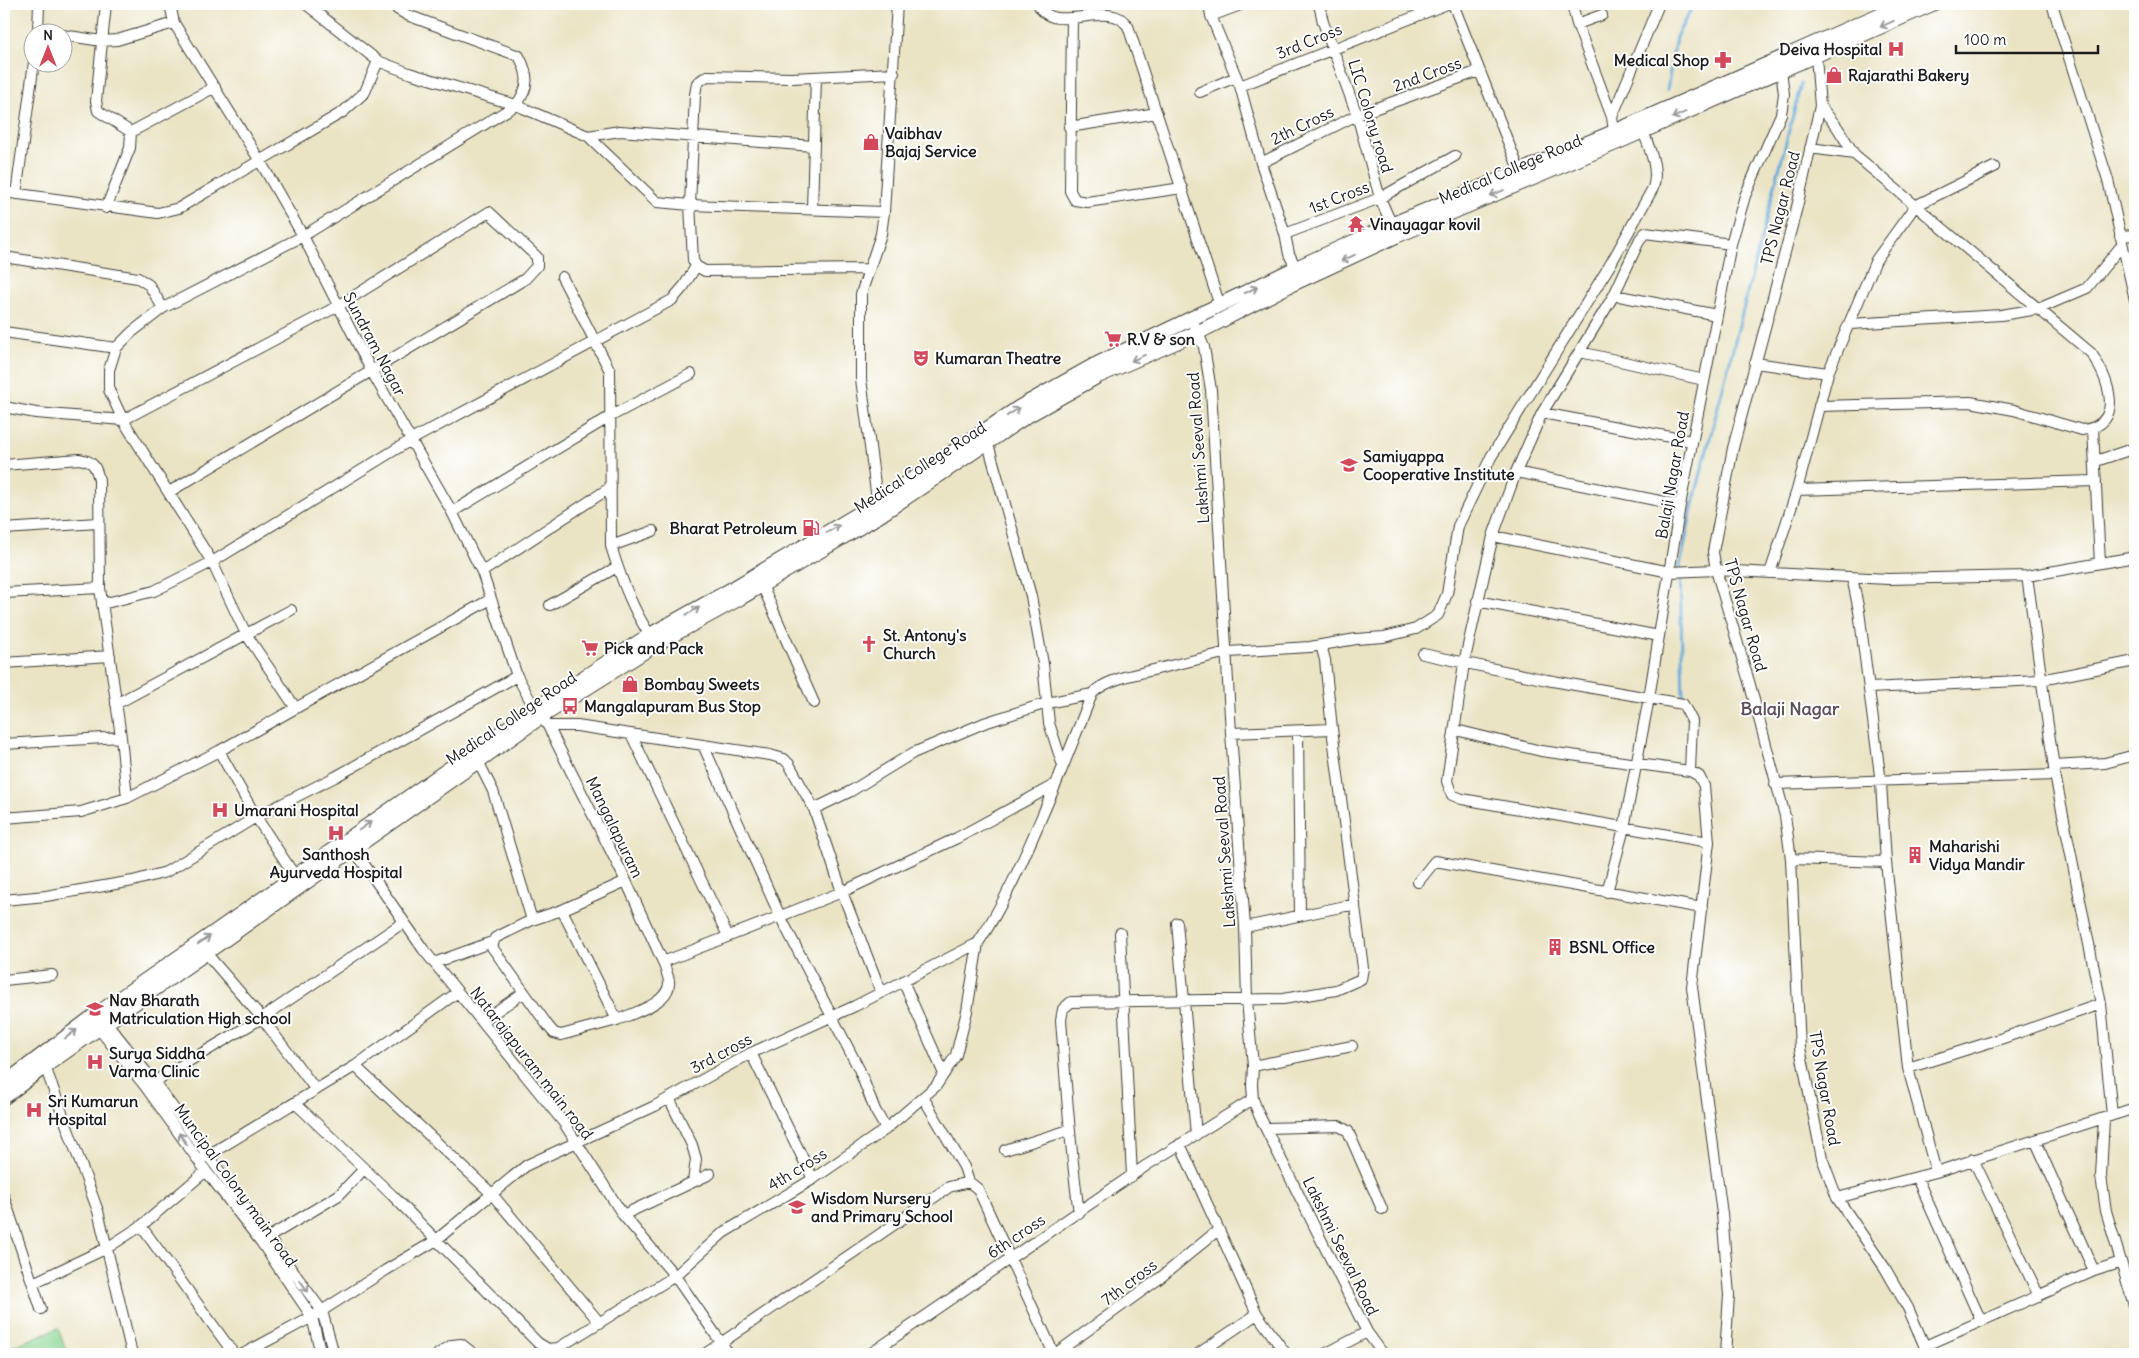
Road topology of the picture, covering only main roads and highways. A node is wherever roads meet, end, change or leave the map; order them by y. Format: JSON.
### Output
{"nodes":[{"id":1,"x":1904,"y":4,"type":"edge"},
{"id":2,"x":1932,"y":4,"type":"edge"},
{"id":3,"x":1808,"y":53,"type":"junction"},
{"id":4,"x":1784,"y":65,"type":"junction"},
{"id":5,"x":1522,"y":177,"type":"junction"},
{"id":6,"x":1394,"y":230,"type":"junction"},
{"id":7,"x":1095,"y":371,"type":"junction"},
{"id":8,"x":878,"y":509,"type":"junction"},
{"id":9,"x":542,"y":717,"type":"junction"},
{"id":10,"x":350,"y":844,"type":"junction"},
{"id":11,"x":99,"y":1024,"type":"junction"},
{"id":12,"x":43,"y":1061,"type":"junction"},
{"id":13,"x":4,"y":1084,"type":"edge"},
{"id":14,"x":4,"y":1097,"type":"edge"}],
"edges":[{"from":1,"to":3,"type":"main road","name":"Medical College Road"},
{"from":2,"to":3,"type":"main road","name":"Medical College Road","one_way":true},
{"from":3,"to":4,"type":"main road","name":"Medical College Road"},
{"from":4,"to":5,"type":"main road","name":"Medical College Road","one_way":true},
{"from":4,"to":5,"type":"main road","name":"Medical College Road"},
{"from":5,"to":6,"type":"main road","name":"Medical College Road"},
{"from":7,"to":6,"type":"main road","name":"Medical College Road","one_way":true},
{"from":6,"to":7,"type":"main road","name":"Medical College Road","one_way":true},
{"from":7,"to":8,"type":"main road","name":"Medical College Road"},
{"from":8,"to":7,"type":"main road","name":"Medical College Road","one_way":true},
{"from":8,"to":9,"type":"main road","name":"Medical College Road"},
{"from":9,"to":8,"type":"main road","name":"Medical College Road","one_way":true},
{"from":9,"to":10,"type":"main road","name":"Medical College Road"},
{"from":10,"to":11,"type":"main road","name":"Medical College Road"},
{"from":11,"to":10,"type":"main road","name":"Medical College Road","one_way":true},
{"from":11,"to":12,"type":"main road","name":"Medical College Road"},
{"from":12,"to":13,"type":"main road","name":"Medical College Road"},
{"from":12,"to":14,"type":"main road","name":"Medical College Road"}]}
